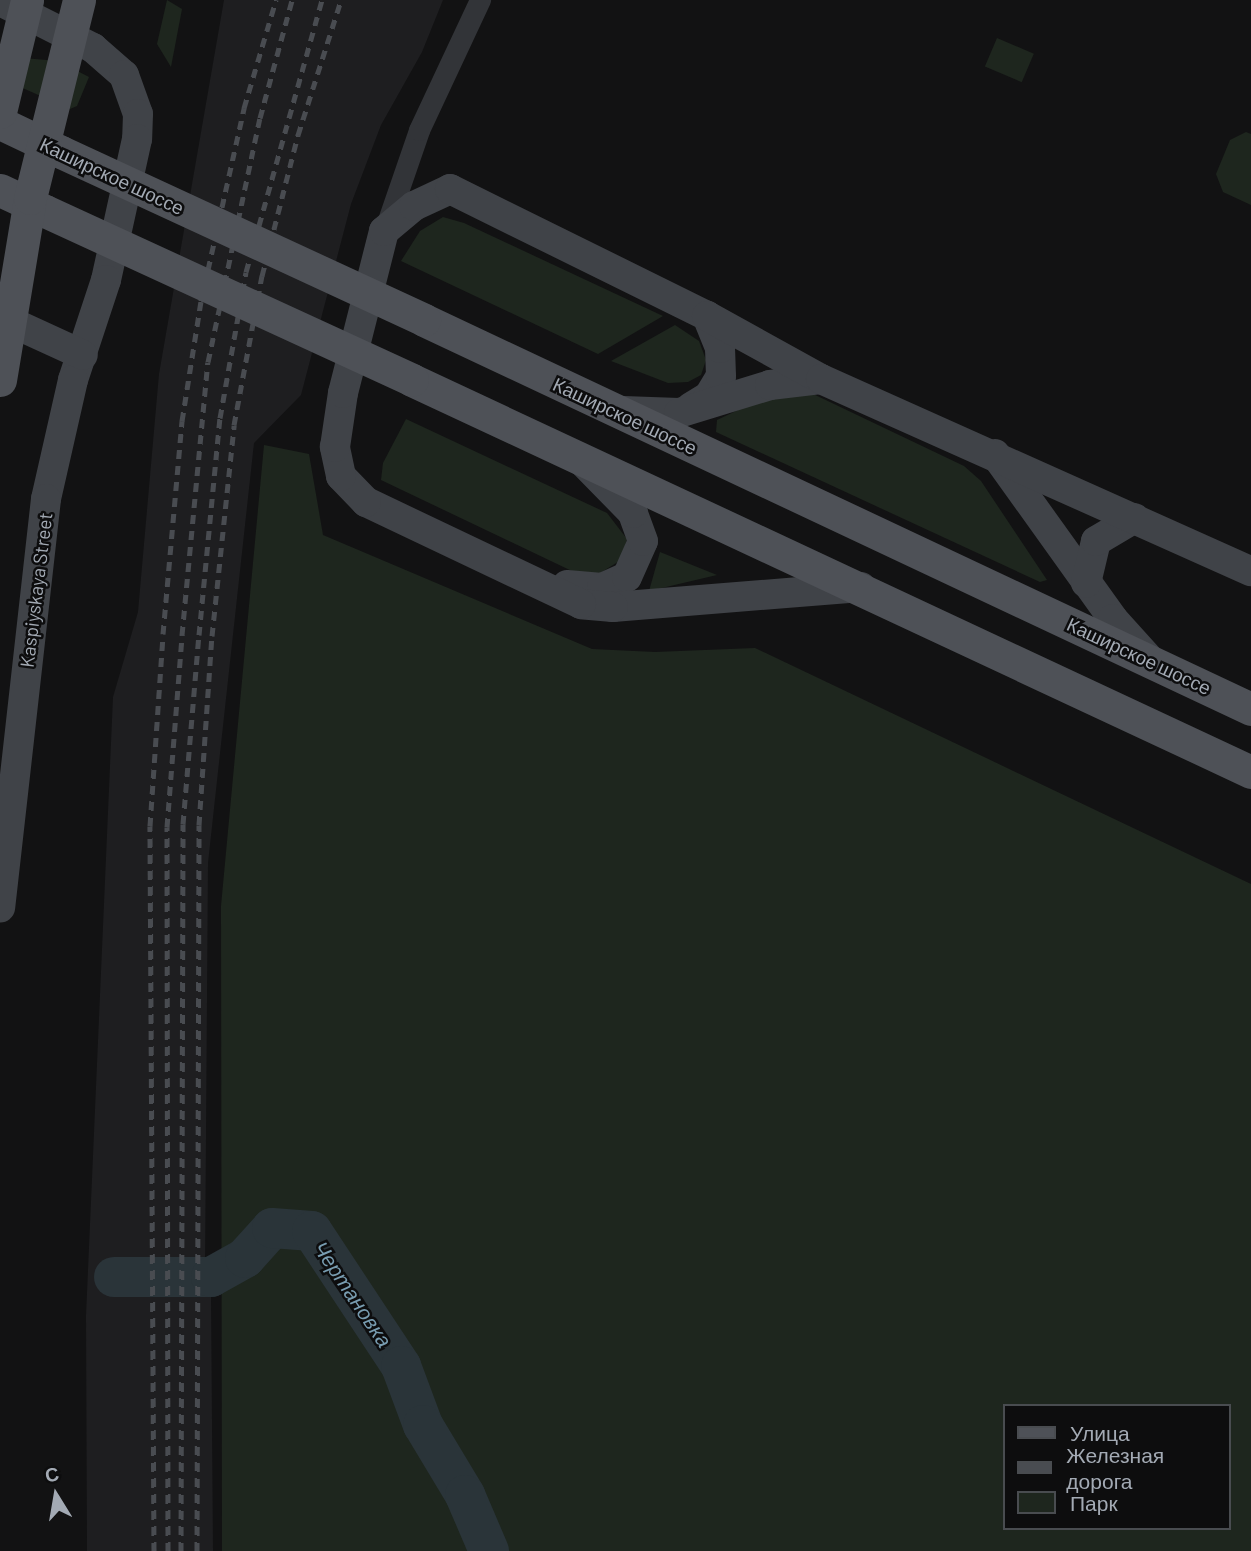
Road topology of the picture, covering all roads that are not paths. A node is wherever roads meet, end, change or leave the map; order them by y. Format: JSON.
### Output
{"nodes":[{"id":1,"x":27,"y":0,"type":"edge"},
{"id":2,"x":66,"y":0,"type":"edge"},
{"id":3,"x":79,"y":0,"type":"edge"},
{"id":4,"x":480,"y":0,"type":"edge"},
{"id":5,"x":0,"y":1,"type":"edge"},
{"id":6,"x":0,"y":61,"type":"edge"},
{"id":7,"x":0,"y":112,"type":"edge"},
{"id":8,"x":0,"y":123,"type":"edge"},
{"id":9,"x":0,"y":190,"type":"edge"},
{"id":10,"x":384,"y":231,"type":"junction"},
{"id":11,"x":707,"y":316,"type":"junction"},
{"id":12,"x":0,"y":317,"type":"edge"},
{"id":13,"x":83,"y":355,"type":"junction"},
{"id":14,"x":821,"y":379,"type":"junction"},
{"id":15,"x":0,"y":380,"type":"edge"},
{"id":16,"x":610,"y":410,"type":"junction"},
{"id":17,"x":679,"y":414,"type":"junction"},
{"id":18,"x":574,"y":453,"type":"junction"},
{"id":19,"x":995,"y":454,"type":"junction"},
{"id":20,"x":1135,"y":518,"type":"junction"},
{"id":21,"x":1251,"y":571,"type":"edge"},
{"id":22,"x":1086,"y":583,"type":"junction"},
{"id":23,"x":544,"y":584,"type":"junction"},
{"id":24,"x":861,"y":587,"type":"junction"},
{"id":25,"x":1152,"y":662,"type":"junction"},
{"id":26,"x":1251,"y":709,"type":"edge"},
{"id":27,"x":1251,"y":772,"type":"edge"},
{"id":28,"x":0,"y":907,"type":"edge"}],
"edges":[{"from":1,"to":7,"type":"main road","bridge":true},
{"from":2,"to":6,"type":"main road","bridge":true},
{"from":3,"to":15,"type":"main road","bridge":true},
{"from":4,"to":10,"type":"street"},
{"from":5,"to":13,"type":"main road","name":"Kaspiyskaya Street"},
{"from":8,"to":16,"type":"main road","name":"Каширское шоссе","bridge":true},
{"from":9,"to":18,"type":"main road","bridge":true},
{"from":10,"to":11,"type":"main road"},
{"from":10,"to":23,"type":"main road"},
{"from":11,"to":14,"type":"main road"},
{"from":11,"to":17,"type":"main road"},
{"from":12,"to":13,"type":"main road"},
{"from":13,"to":28,"type":"main road","name":"Kaspiyskaya Street"},
{"from":14,"to":17,"type":"main road"},
{"from":14,"to":19,"type":"main road"},
{"from":16,"to":17,"type":"main road"},
{"from":16,"to":25,"type":"main road","name":"Каширское шоссе"},
{"from":18,"to":23,"type":"main road"},
{"from":18,"to":24,"type":"main road"},
{"from":19,"to":20,"type":"main road"},
{"from":19,"to":22,"type":"main road"},
{"from":20,"to":21,"type":"main road"},
{"from":20,"to":22,"type":"main road"},
{"from":22,"to":25,"type":"main road"},
{"from":23,"to":24,"type":"main road"},
{"from":24,"to":27,"type":"main road"},
{"from":25,"to":26,"type":"main road","name":"Каширское шоссе"}]}
